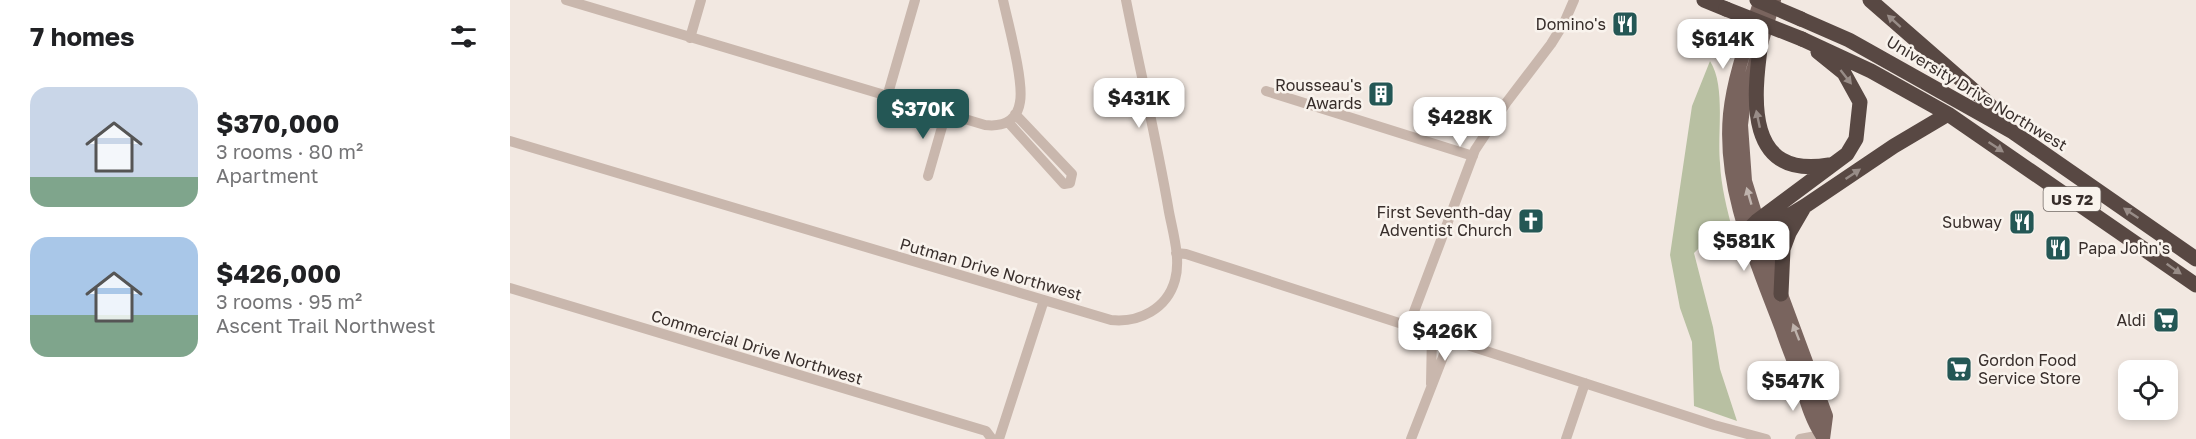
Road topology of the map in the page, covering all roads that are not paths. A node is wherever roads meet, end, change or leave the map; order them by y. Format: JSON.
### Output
{"nodes":[{"id":1,"x":566,"y":0,"type":"edge"},
{"id":2,"x":701,"y":0,"type":"edge"},
{"id":3,"x":915,"y":0,"type":"edge"},
{"id":4,"x":1003,"y":0,"type":"edge"},
{"id":5,"x":1126,"y":0,"type":"edge"},
{"id":6,"x":1574,"y":0,"type":"edge"},
{"id":7,"x":1704,"y":0,"type":"edge"},
{"id":8,"x":1759,"y":0,"type":"edge"},
{"id":9,"x":1774,"y":0,"type":"edge"},
{"id":10,"x":1870,"y":0,"type":"edge"},
{"id":11,"x":690,"y":38,"type":"junction"},
{"id":12,"x":1802,"y":39,"type":"junction"},
{"id":13,"x":1761,"y":42,"type":"junction"},
{"id":14,"x":1266,"y":91,"type":"dead end"},
{"id":15,"x":887,"y":97,"type":"junction"},
{"id":16,"x":946,"y":113,"type":"junction"},
{"id":17,"x":1948,"y":114,"type":"junction"},
{"id":18,"x":1012,"y":118,"type":"junction"},
{"id":19,"x":2013,"y":132,"type":"junction"},
{"id":20,"x":510,"y":141,"type":"edge"},
{"id":21,"x":1473,"y":156,"type":"junction"},
{"id":22,"x":1832,"y":164,"type":"junction"},
{"id":23,"x":928,"y":176,"type":"dead end"},
{"id":24,"x":1805,"y":206,"type":"junction"},
{"id":25,"x":1754,"y":229,"type":"junction"},
{"id":26,"x":1176,"y":253,"type":"junction"},
{"id":27,"x":2196,"y":259,"type":"edge"},
{"id":28,"x":2196,"y":285,"type":"edge"},
{"id":29,"x":510,"y":288,"type":"edge"},
{"id":30,"x":1781,"y":294,"type":"junction"},
{"id":31,"x":1044,"y":300,"type":"junction"},
{"id":32,"x":1409,"y":325,"type":"junction"},
{"id":33,"x":1432,"y":333,"type":"junction"},
{"id":34,"x":1450,"y":339,"type":"junction"},
{"id":35,"x":1585,"y":383,"type":"junction"},
{"id":36,"x":1431,"y":390,"type":"junction"},
{"id":37,"x":1823,"y":437,"type":"edge"},
{"id":38,"x":992,"y":439,"type":"edge"},
{"id":39,"x":999,"y":439,"type":"edge"},
{"id":40,"x":1411,"y":439,"type":"edge"},
{"id":41,"x":1566,"y":439,"type":"edge"},
{"id":42,"x":1766,"y":439,"type":"edge"},
{"id":43,"x":1800,"y":439,"type":"edge"}],
"edges":[{"from":1,"to":11,"type":"street"},
{"from":2,"to":11,"type":"street"},
{"from":3,"to":15,"type":"street"},
{"from":4,"to":18,"type":"street"},
{"from":5,"to":26,"type":"street","name":"Putman Drive Northwest"},
{"from":6,"to":21,"type":"street"},
{"from":7,"to":12,"type":"highway","name":"University Drive Northwest","number":"US 72","bridge":true},
{"from":8,"to":19,"type":"highway","name":"University Drive Northwest","number":"US 72","bridge":true},
{"from":8,"to":25,"type":"main road"},
{"from":9,"to":13,"type":"main road"},
{"from":19,"to":10,"type":"highway","one_way":true},
{"from":11,"to":15,"type":"street"},
{"from":12,"to":17,"type":"highway","name":"University Drive Northwest","number":"US 72"},
{"from":12,"to":22,"type":"highway","one_way":true},
{"from":22,"to":13,"type":"highway","one_way":true},
{"from":25,"to":13,"type":"main road","one_way":true},
{"from":14,"to":21,"type":"street"},
{"from":15,"to":16,"type":"street"},
{"from":16,"to":18,"type":"street"},
{"from":16,"to":23,"type":"street"},
{"from":24,"to":17,"type":"highway","one_way":true},
{"from":17,"to":28,"type":"highway","name":"University Drive Northwest","number":"US 72","one_way":true},
{"from":18,"to":18,"type":"street"},
{"from":27,"to":19,"type":"highway","name":"University Drive Northwest","number":"US 72","one_way":true},
{"from":20,"to":31,"type":"street","name":"Putman Drive Northwest"},
{"from":21,"to":32,"type":"street"},
{"from":22,"to":25,"type":"highway"},
{"from":24,"to":25,"type":"highway"},
{"from":24,"to":30,"type":"highway"},
{"from":25,"to":30,"type":"main road"},
{"from":25,"to":37,"type":"main road"},
{"from":26,"to":31,"type":"street","name":"Putman Drive Northwest"},
{"from":26,"to":32,"type":"street"},
{"from":29,"to":38,"type":"street","name":"Commercial Drive Northwest"},
{"from":37,"to":30,"type":"main road","one_way":true},
{"from":31,"to":39,"type":"street"},
{"from":32,"to":33,"type":"street"},
{"from":33,"to":34,"type":"street"},
{"from":33,"to":36,"type":"street"},
{"from":34,"to":35,"type":"street"},
{"from":34,"to":36,"type":"street"},
{"from":35,"to":41,"type":"street"},
{"from":35,"to":42,"type":"street"},
{"from":36,"to":40,"type":"street"},
{"from":37,"to":43,"type":"street"}]}
